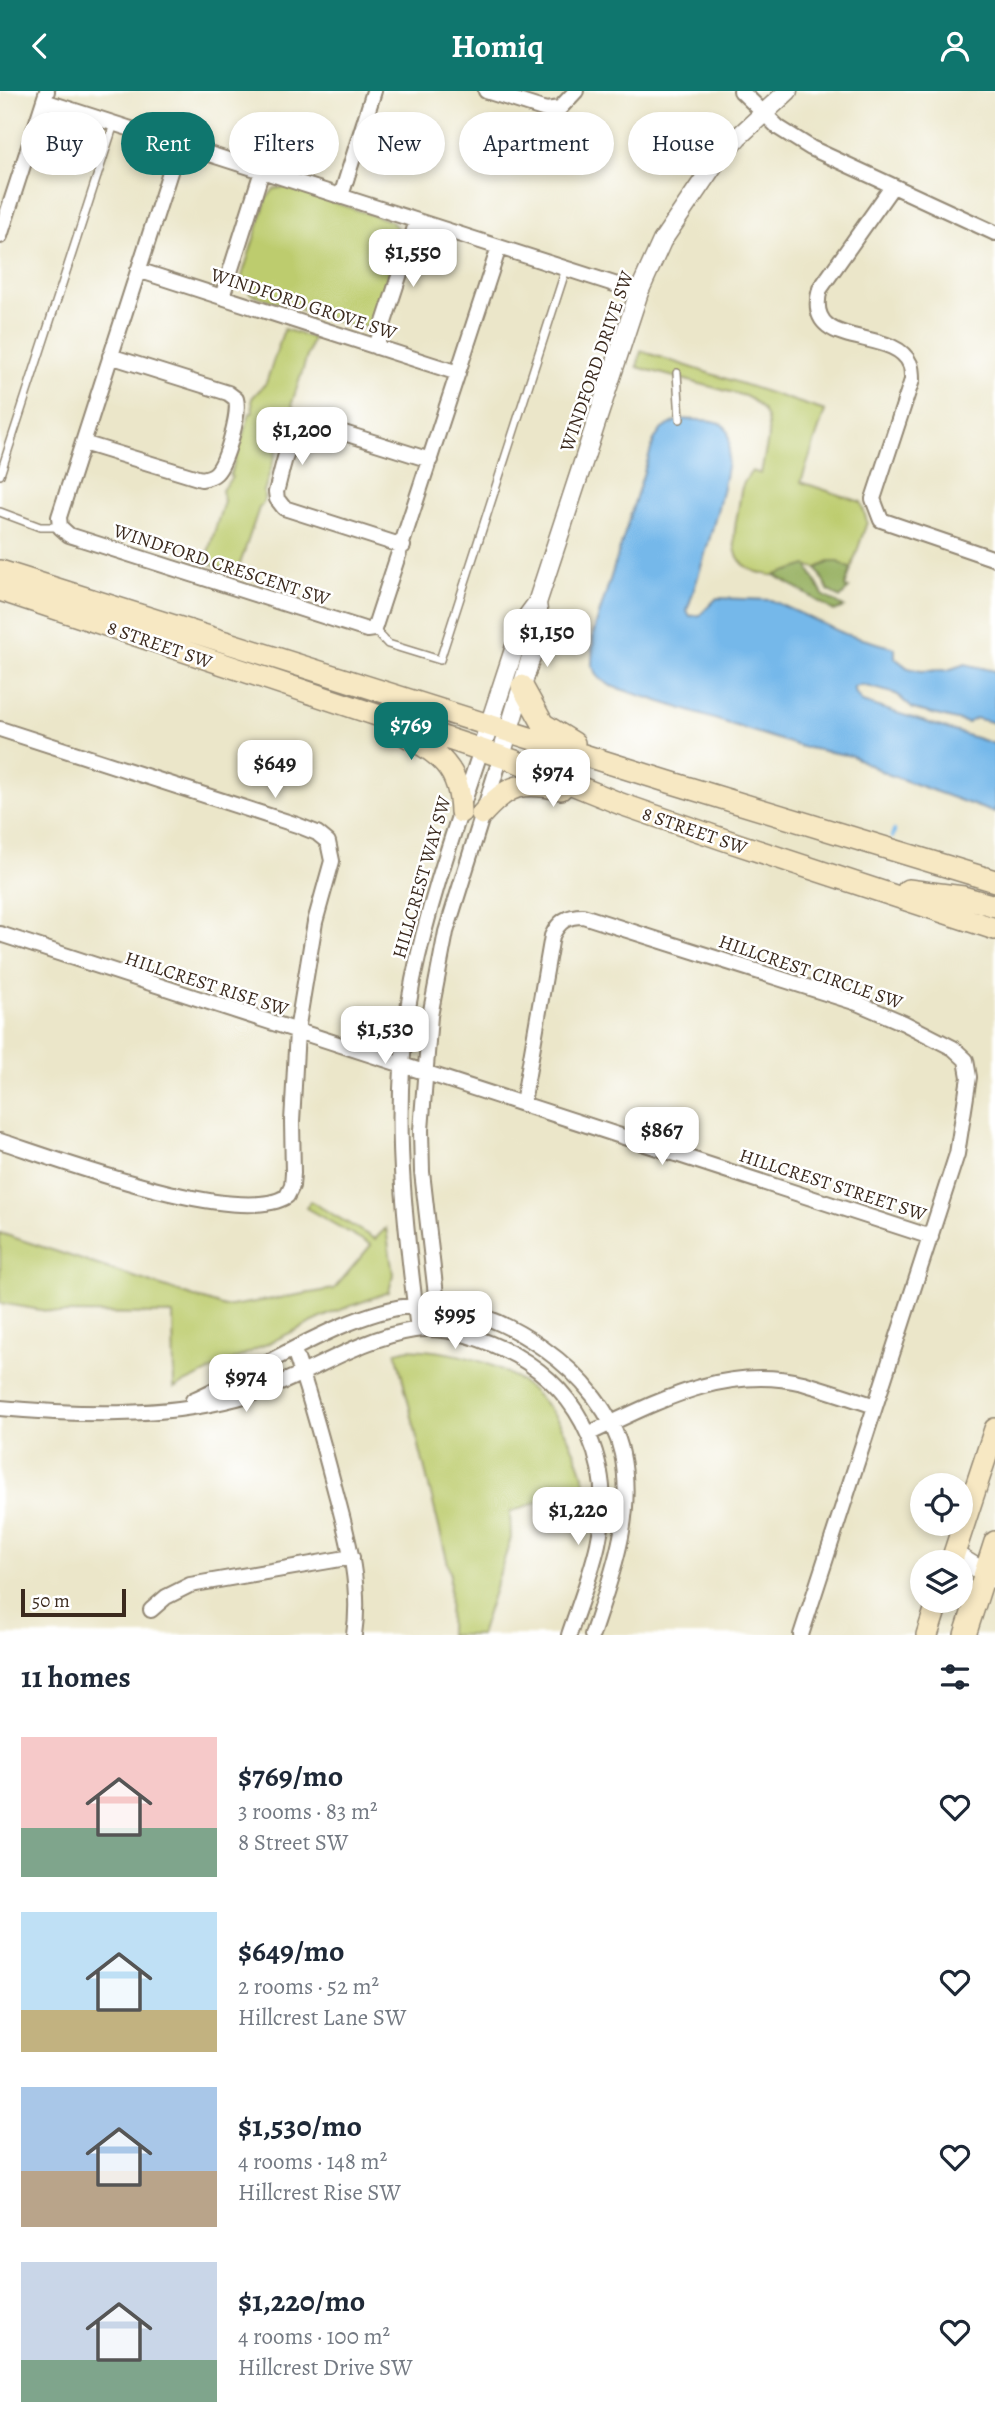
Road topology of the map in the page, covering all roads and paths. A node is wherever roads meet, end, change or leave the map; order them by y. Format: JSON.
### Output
{"nodes":[{"id":1,"x":374,"y":91,"type":"edge"},
{"id":2,"x":486,"y":91,"type":"edge"},
{"id":3,"x":576,"y":91,"type":"edge"},
{"id":4,"x":741,"y":91,"type":"edge"},
{"id":5,"x":788,"y":91,"type":"edge"},
{"id":6,"x":46,"y":96,"type":"edge"},
{"id":7,"x":762,"y":113,"type":"junction"},
{"id":8,"x":114,"y":123,"type":"junction"},
{"id":9,"x":121,"y":125,"type":"edge"},
{"id":10,"x":169,"y":175,"type":"edge"},
{"id":11,"x":261,"y":175,"type":"edge"},
{"id":12,"x":275,"y":175,"type":"edge"},
{"id":13,"x":892,"y":187,"type":"junction"},
{"id":14,"x":341,"y":196,"type":"junction"},
{"id":15,"x":417,"y":221,"type":"junction"},
{"id":16,"x":995,"y":233,"type":"edge"},
{"id":17,"x":0,"y":236,"type":"edge"},
{"id":18,"x":499,"y":247,"type":"junction"},
{"id":19,"x":566,"y":269,"type":"junction"},
{"id":20,"x":138,"y":270,"type":"junction"},
{"id":21,"x":639,"y":292,"type":"junction"},
{"id":22,"x":222,"y":297,"type":"junction"},
{"id":23,"x":376,"y":347,"type":"junction"},
{"id":24,"x":110,"y":356,"type":"junction"},
{"id":25,"x":458,"y":373,"type":"junction"},
{"id":26,"x":677,"y":373,"type":"dead end"},
{"id":27,"x":680,"y":419,"type":"dead end"},
{"id":28,"x":83,"y":443,"type":"junction"},
{"id":29,"x":430,"y":460,"type":"junction"},
{"id":30,"x":0,"y":475,"type":"edge"},
{"id":31,"x":0,"y":512,"type":"edge"},
{"id":32,"x":60,"y":527,"type":"junction"},
{"id":33,"x":402,"y":547,"type":"junction"},
{"id":34,"x":995,"y":559,"type":"edge"},
{"id":35,"x":0,"y":571,"type":"edge"},
{"id":36,"x":0,"y":590,"type":"edge"},
{"id":37,"x":537,"y":603,"type":"junction"},
{"id":38,"x":374,"y":629,"type":"junction"},
{"id":39,"x":522,"y":686,"type":"junction"},
{"id":40,"x":368,"y":713,"type":"junction"},
{"id":41,"x":499,"y":727,"type":"junction"},
{"id":42,"x":0,"y":729,"type":"edge"},
{"id":43,"x":491,"y":753,"type":"junction"},
{"id":44,"x":616,"y":765,"type":"junction"},
{"id":45,"x":621,"y":804,"type":"junction"},
{"id":46,"x":461,"y":812,"type":"junction"},
{"id":47,"x":482,"y":814,"type":"junction"},
{"id":48,"x":995,"y":881,"type":"edge"},
{"id":49,"x":857,"y":884,"type":"junction"},
{"id":50,"x":995,"y":905,"type":"edge"},
{"id":51,"x":995,"y":929,"type":"edge"},
{"id":52,"x":0,"y":934,"type":"edge"},
{"id":53,"x":297,"y":1031,"type":"junction"},
{"id":54,"x":403,"y":1066,"type":"junction"},
{"id":55,"x":425,"y":1073,"type":"junction"},
{"id":56,"x":523,"y":1103,"type":"junction"},
{"id":57,"x":0,"y":1141,"type":"edge"},
{"id":58,"x":931,"y":1237,"type":"junction"},
{"id":59,"x":415,"y":1305,"type":"junction"},
{"id":60,"x":437,"y":1306,"type":"junction"},
{"id":61,"x":418,"y":1329,"type":"junction"},
{"id":62,"x":440,"y":1330,"type":"junction"},
{"id":63,"x":294,"y":1350,"type":"junction"},
{"id":64,"x":302,"y":1373,"type":"junction"},
{"id":65,"x":875,"y":1406,"type":"junction"},
{"id":66,"x":0,"y":1408,"type":"edge"},
{"id":67,"x":176,"y":1408,"type":"junction"},
{"id":68,"x":610,"y":1424,"type":"junction"},
{"id":69,"x":995,"y":1429,"type":"edge"},
{"id":70,"x":588,"y":1434,"type":"junction"},
{"id":71,"x":955,"y":1550,"type":"edge"},
{"id":72,"x":352,"y":1557,"type":"junction"},
{"id":73,"x":973,"y":1561,"type":"edge"},
{"id":74,"x":992,"y":1562,"type":"edge"},
{"id":75,"x":151,"y":1610,"type":"dead end"},
{"id":76,"x":934,"y":1613,"type":"edge"},
{"id":77,"x":354,"y":1635,"type":"edge"},
{"id":78,"x":569,"y":1635,"type":"edge"},
{"id":79,"x":593,"y":1635,"type":"edge"},
{"id":80,"x":801,"y":1635,"type":"edge"},
{"id":81,"x":928,"y":1635,"type":"edge"},
{"id":82,"x":965,"y":1635,"type":"edge"}],
"edges":[{"from":1,"to":14,"type":"street"},
{"from":2,"to":3,"type":"street"},
{"from":4,"to":7,"type":"street"},
{"from":5,"to":7,"type":"street","name":"WINDFORD DRIVE SW"},
{"from":6,"to":8,"type":"street"},
{"from":6,"to":17,"type":"street"},
{"from":7,"to":13,"type":"street"},
{"from":7,"to":21,"type":"street","name":"WINDFORD DRIVE SW"},
{"from":8,"to":9,"type":"street"},
{"from":8,"to":30,"type":"lane"},
{"from":10,"to":20,"type":"street"},
{"from":11,"to":22,"type":"street"},
{"from":12,"to":14,"type":"street"},
{"from":13,"to":16,"type":"street"},
{"from":13,"to":34,"type":"street"},
{"from":14,"to":15,"type":"street"},
{"from":15,"to":18,"type":"street"},
{"from":15,"to":23,"type":"street"},
{"from":18,"to":19,"type":"street"},
{"from":18,"to":25,"type":"street"},
{"from":19,"to":21,"type":"street"},
{"from":19,"to":38,"type":"lane"},
{"from":20,"to":22,"type":"street","name":"WINDFORD GROVE SW"},
{"from":20,"to":24,"type":"street"},
{"from":21,"to":37,"type":"street","name":"WINDFORD DRIVE SW"},
{"from":22,"to":23,"type":"street","name":"WINDFORD GROVE SW"},
{"from":23,"to":25,"type":"street","name":"WINDFORD GROVE SW"},
{"from":24,"to":28,"type":"street"},
{"from":24,"to":28,"type":"street"},
{"from":25,"to":29,"type":"street"},
{"from":26,"to":27,"type":"lane"},
{"from":28,"to":32,"type":"street"},
{"from":29,"to":33,"type":"street"},
{"from":29,"to":33,"type":"street"},
{"from":31,"to":32,"type":"lane"},
{"from":32,"to":38,"type":"street","name":"WINDFORD CRESCENT SW"},
{"from":33,"to":38,"type":"street"},
{"from":35,"to":41,"type":"main road","name":"8 STREET SW"},
{"from":36,"to":40,"type":"main road","name":"8 STREET SW"},
{"from":37,"to":39,"type":"street","name":"HILLCREST WAY SW"},
{"from":37,"to":41,"type":"street","name":"HILLCREST WAY SW"},
{"from":39,"to":41,"type":"street","name":"HILLCREST WAY SW"},
{"from":39,"to":44,"type":"main road"},
{"from":40,"to":43,"type":"main road","name":"8 STREET SW"},
{"from":40,"to":46,"type":"main road"},
{"from":41,"to":43,"type":"street","name":"HILLCREST WAY SW"},
{"from":41,"to":44,"type":"main road","name":"8 STREET SW"},
{"from":42,"to":53,"type":"street"},
{"from":43,"to":45,"type":"main road","name":"8 STREET SW"},
{"from":43,"to":46,"type":"street","name":"HILLCREST WAY SW"},
{"from":43,"to":47,"type":"street","name":"HILLCREST WAY SW"},
{"from":44,"to":48,"type":"main road","name":"8 STREET SW"},
{"from":45,"to":47,"type":"main road"},
{"from":45,"to":49,"type":"main road","name":"8 STREET SW"},
{"from":46,"to":54,"type":"street","name":"HILLCREST WAY SW"},
{"from":47,"to":55,"type":"street","name":"HILLCREST WAY SW"},
{"from":49,"to":50,"type":"main road"},
{"from":49,"to":51,"type":"main road","name":"8 STREET SW"},
{"from":52,"to":53,"type":"street","name":"HILLCREST RISE SW"},
{"from":53,"to":54,"type":"street","name":"HILLCREST RISE SW"},
{"from":53,"to":57,"type":"street"},
{"from":54,"to":55,"type":"street","name":"HILLCREST STREET SW"},
{"from":54,"to":59,"type":"street","name":"HILLCREST WAY SW"},
{"from":55,"to":56,"type":"street","name":"HILLCREST STREET SW"},
{"from":55,"to":60,"type":"street","name":"HILLCREST WAY SW"},
{"from":56,"to":58,"type":"street","name":"HILLCREST STREET SW"},
{"from":56,"to":58,"type":"street","name":"HILLCREST CIRCLE SW"},
{"from":58,"to":65,"type":"street","name":"HILLCREST CIRCLE SW"},
{"from":59,"to":60,"type":"street"},
{"from":59,"to":61,"type":"street","name":"HILLCREST WAY SW"},
{"from":59,"to":63,"type":"street"},
{"from":60,"to":62,"type":"street","name":"HILLCREST WAY SW"},
{"from":60,"to":68,"type":"street"},
{"from":61,"to":62,"type":"street"},
{"from":61,"to":64,"type":"street"},
{"from":62,"to":70,"type":"street"},
{"from":63,"to":64,"type":"street"},
{"from":63,"to":67,"type":"street"},
{"from":64,"to":67,"type":"street"},
{"from":64,"to":72,"type":"street"},
{"from":65,"to":68,"type":"street"},
{"from":65,"to":80,"type":"street","name":"HILLCREST CIRCLE SW"},
{"from":66,"to":67,"type":"street"},
{"from":68,"to":70,"type":"street"},
{"from":68,"to":79,"type":"street"},
{"from":69,"to":71,"type":"main road"},
{"from":70,"to":78,"type":"street"},
{"from":72,"to":75,"type":"street"},
{"from":72,"to":77,"type":"street"},
{"from":73,"to":74,"type":"street"},
{"from":74,"to":82,"type":"main road"},
{"from":76,"to":81,"type":"main road"}]}
